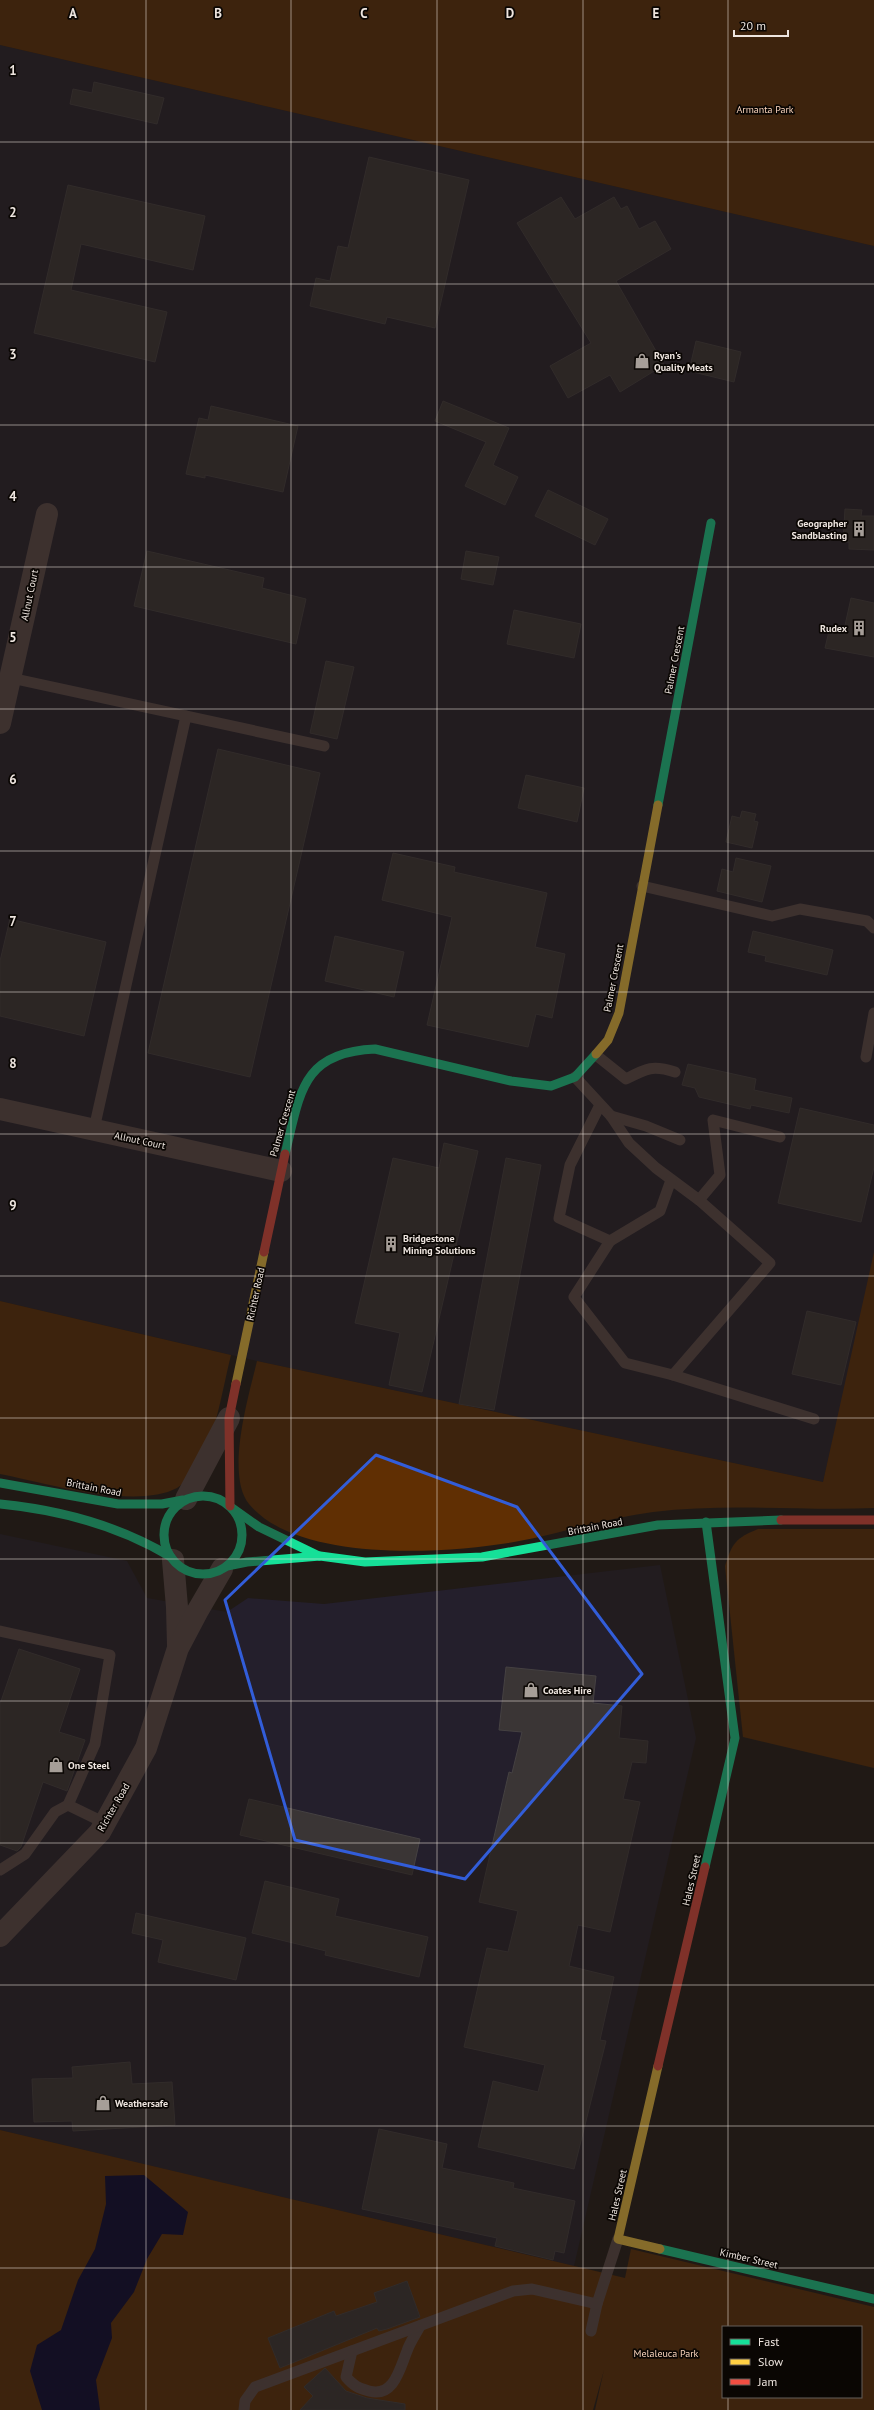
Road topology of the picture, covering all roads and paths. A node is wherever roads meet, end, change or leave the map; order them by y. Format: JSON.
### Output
{"nodes":[{"id":1,"x":47,"y":514,"type":"dead end"},
{"id":2,"x":711,"y":522,"type":"dead end"},
{"id":3,"x":11,"y":678,"type":"junction"},
{"id":4,"x":186,"y":716,"type":"junction"},
{"id":5,"x":0,"y":723,"type":"edge"},
{"id":6,"x":324,"y":746,"type":"dead end"},
{"id":7,"x":642,"y":886,"type":"junction"},
{"id":8,"x":874,"y":928,"type":"edge"},
{"id":9,"x":874,"y":1013,"type":"edge"},
{"id":10,"x":596,"y":1055,"type":"junction"},
{"id":11,"x":866,"y":1057,"type":"dead end"},
{"id":12,"x":675,"y":1072,"type":"dead end"},
{"id":13,"x":575,"y":1077,"type":"junction"},
{"id":14,"x":600,"y":1105,"type":"junction"},
{"id":15,"x":0,"y":1109,"type":"edge"},
{"id":16,"x":611,"y":1116,"type":"junction"},
{"id":17,"x":94,"y":1130,"type":"junction"},
{"id":18,"x":780,"y":1137,"type":"dead end"},
{"id":19,"x":680,"y":1140,"type":"dead end"},
{"id":20,"x":281,"y":1171,"type":"junction"},
{"id":21,"x":671,"y":1180,"type":"junction"},
{"id":22,"x":699,"y":1200,"type":"junction"},
{"id":23,"x":610,"y":1241,"type":"junction"},
{"id":24,"x":673,"y":1375,"type":"junction"},
{"id":25,"x":229,"y":1418,"type":"junction"},
{"id":26,"x":814,"y":1419,"type":"dead end"},
{"id":27,"x":0,"y":1483,"type":"edge"},
{"id":28,"x":185,"y":1500,"type":"junction"},
{"id":29,"x":0,"y":1504,"type":"edge"},
{"id":30,"x":231,"y":1507,"type":"junction"},
{"id":31,"x":874,"y":1520,"type":"edge"},
{"id":32,"x":706,"y":1522,"type":"junction"},
{"id":33,"x":320,"y":1556,"type":"junction"},
{"id":34,"x":172,"y":1559,"type":"junction"},
{"id":35,"x":225,"y":1568,"type":"junction"},
{"id":36,"x":0,"y":1631,"type":"edge"},
{"id":37,"x":178,"y":1648,"type":"junction"},
{"id":38,"x":68,"y":1805,"type":"junction"},
{"id":39,"x":105,"y":1823,"type":"junction"},
{"id":40,"x":0,"y":1870,"type":"edge"},
{"id":41,"x":0,"y":1936,"type":"edge"},
{"id":42,"x":618,"y":2239,"type":"junction"},
{"id":43,"x":874,"y":2299,"type":"edge"},
{"id":44,"x":597,"y":2304,"type":"junction"},
{"id":45,"x":420,"y":2326,"type":"junction"},
{"id":46,"x":591,"y":2331,"type":"dead end"},
{"id":47,"x":352,"y":2351,"type":"junction"},
{"id":48,"x":244,"y":2410,"type":"edge"}],
"edges":[{"from":1,"to":3,"type":"street","name":"Allnut Court"},
{"from":2,"to":7,"type":"street","name":"Palmer Crescent"},
{"from":3,"to":4,"type":"lane"},
{"from":3,"to":5,"type":"street","name":"Allnut Court"},
{"from":4,"to":6,"type":"lane"},
{"from":4,"to":17,"type":"lane"},
{"from":7,"to":8,"type":"lane"},
{"from":7,"to":10,"type":"street","name":"Palmer Crescent"},
{"from":9,"to":11,"type":"lane"},
{"from":10,"to":12,"type":"lane"},
{"from":10,"to":13,"type":"street","name":"Palmer Crescent"},
{"from":13,"to":14,"type":"lane"},
{"from":13,"to":20,"type":"street","name":"Palmer Crescent"},
{"from":14,"to":16,"type":"lane"},
{"from":14,"to":23,"type":"lane"},
{"from":15,"to":17,"type":"street","name":"Allnut Court"},
{"from":16,"to":19,"type":"lane"},
{"from":16,"to":21,"type":"lane"},
{"from":17,"to":20,"type":"street","name":"Allnut Court"},
{"from":18,"to":22,"type":"lane"},
{"from":20,"to":25,"type":"street","name":"Richter Road"},
{"from":21,"to":22,"type":"lane"},
{"from":21,"to":23,"type":"lane"},
{"from":22,"to":24,"type":"lane"},
{"from":23,"to":24,"type":"lane"},
{"from":24,"to":26,"type":"lane"},
{"from":25,"to":28,"type":"street","name":"Richter Road"},
{"from":25,"to":30,"type":"street","name":"Richter Road"},
{"from":27,"to":28,"type":"street","name":"Brittain Road"},
{"from":28,"to":30,"type":"street"},
{"from":28,"to":34,"type":"street"},
{"from":29,"to":34,"type":"street"},
{"from":30,"to":33,"type":"street","name":"Brittain Road"},
{"from":30,"to":35,"type":"street"},
{"from":31,"to":32,"type":"street","name":"Brittain Road"},
{"from":32,"to":33,"type":"street","name":"Brittain Road"},
{"from":32,"to":42,"type":"street","name":"Hales Street"},
{"from":33,"to":35,"type":"street","name":"Brittain Road"},
{"from":34,"to":35,"type":"street"},
{"from":34,"to":37,"type":"street","name":"Richter Road"},
{"from":35,"to":37,"type":"street","name":"Richter Road"},
{"from":36,"to":38,"type":"lane"},
{"from":37,"to":39,"type":"street","name":"Richter Road"},
{"from":38,"to":39,"type":"lane"},
{"from":38,"to":40,"type":"lane"},
{"from":39,"to":41,"type":"street","name":"Richter Road"},
{"from":42,"to":43,"type":"street","name":"Kimber Street"},
{"from":42,"to":44,"type":"lane"},
{"from":44,"to":45,"type":"lane"},
{"from":44,"to":46,"type":"lane"},
{"from":45,"to":47,"type":"lane"},
{"from":45,"to":47,"type":"lane"},
{"from":47,"to":48,"type":"lane"}]}
